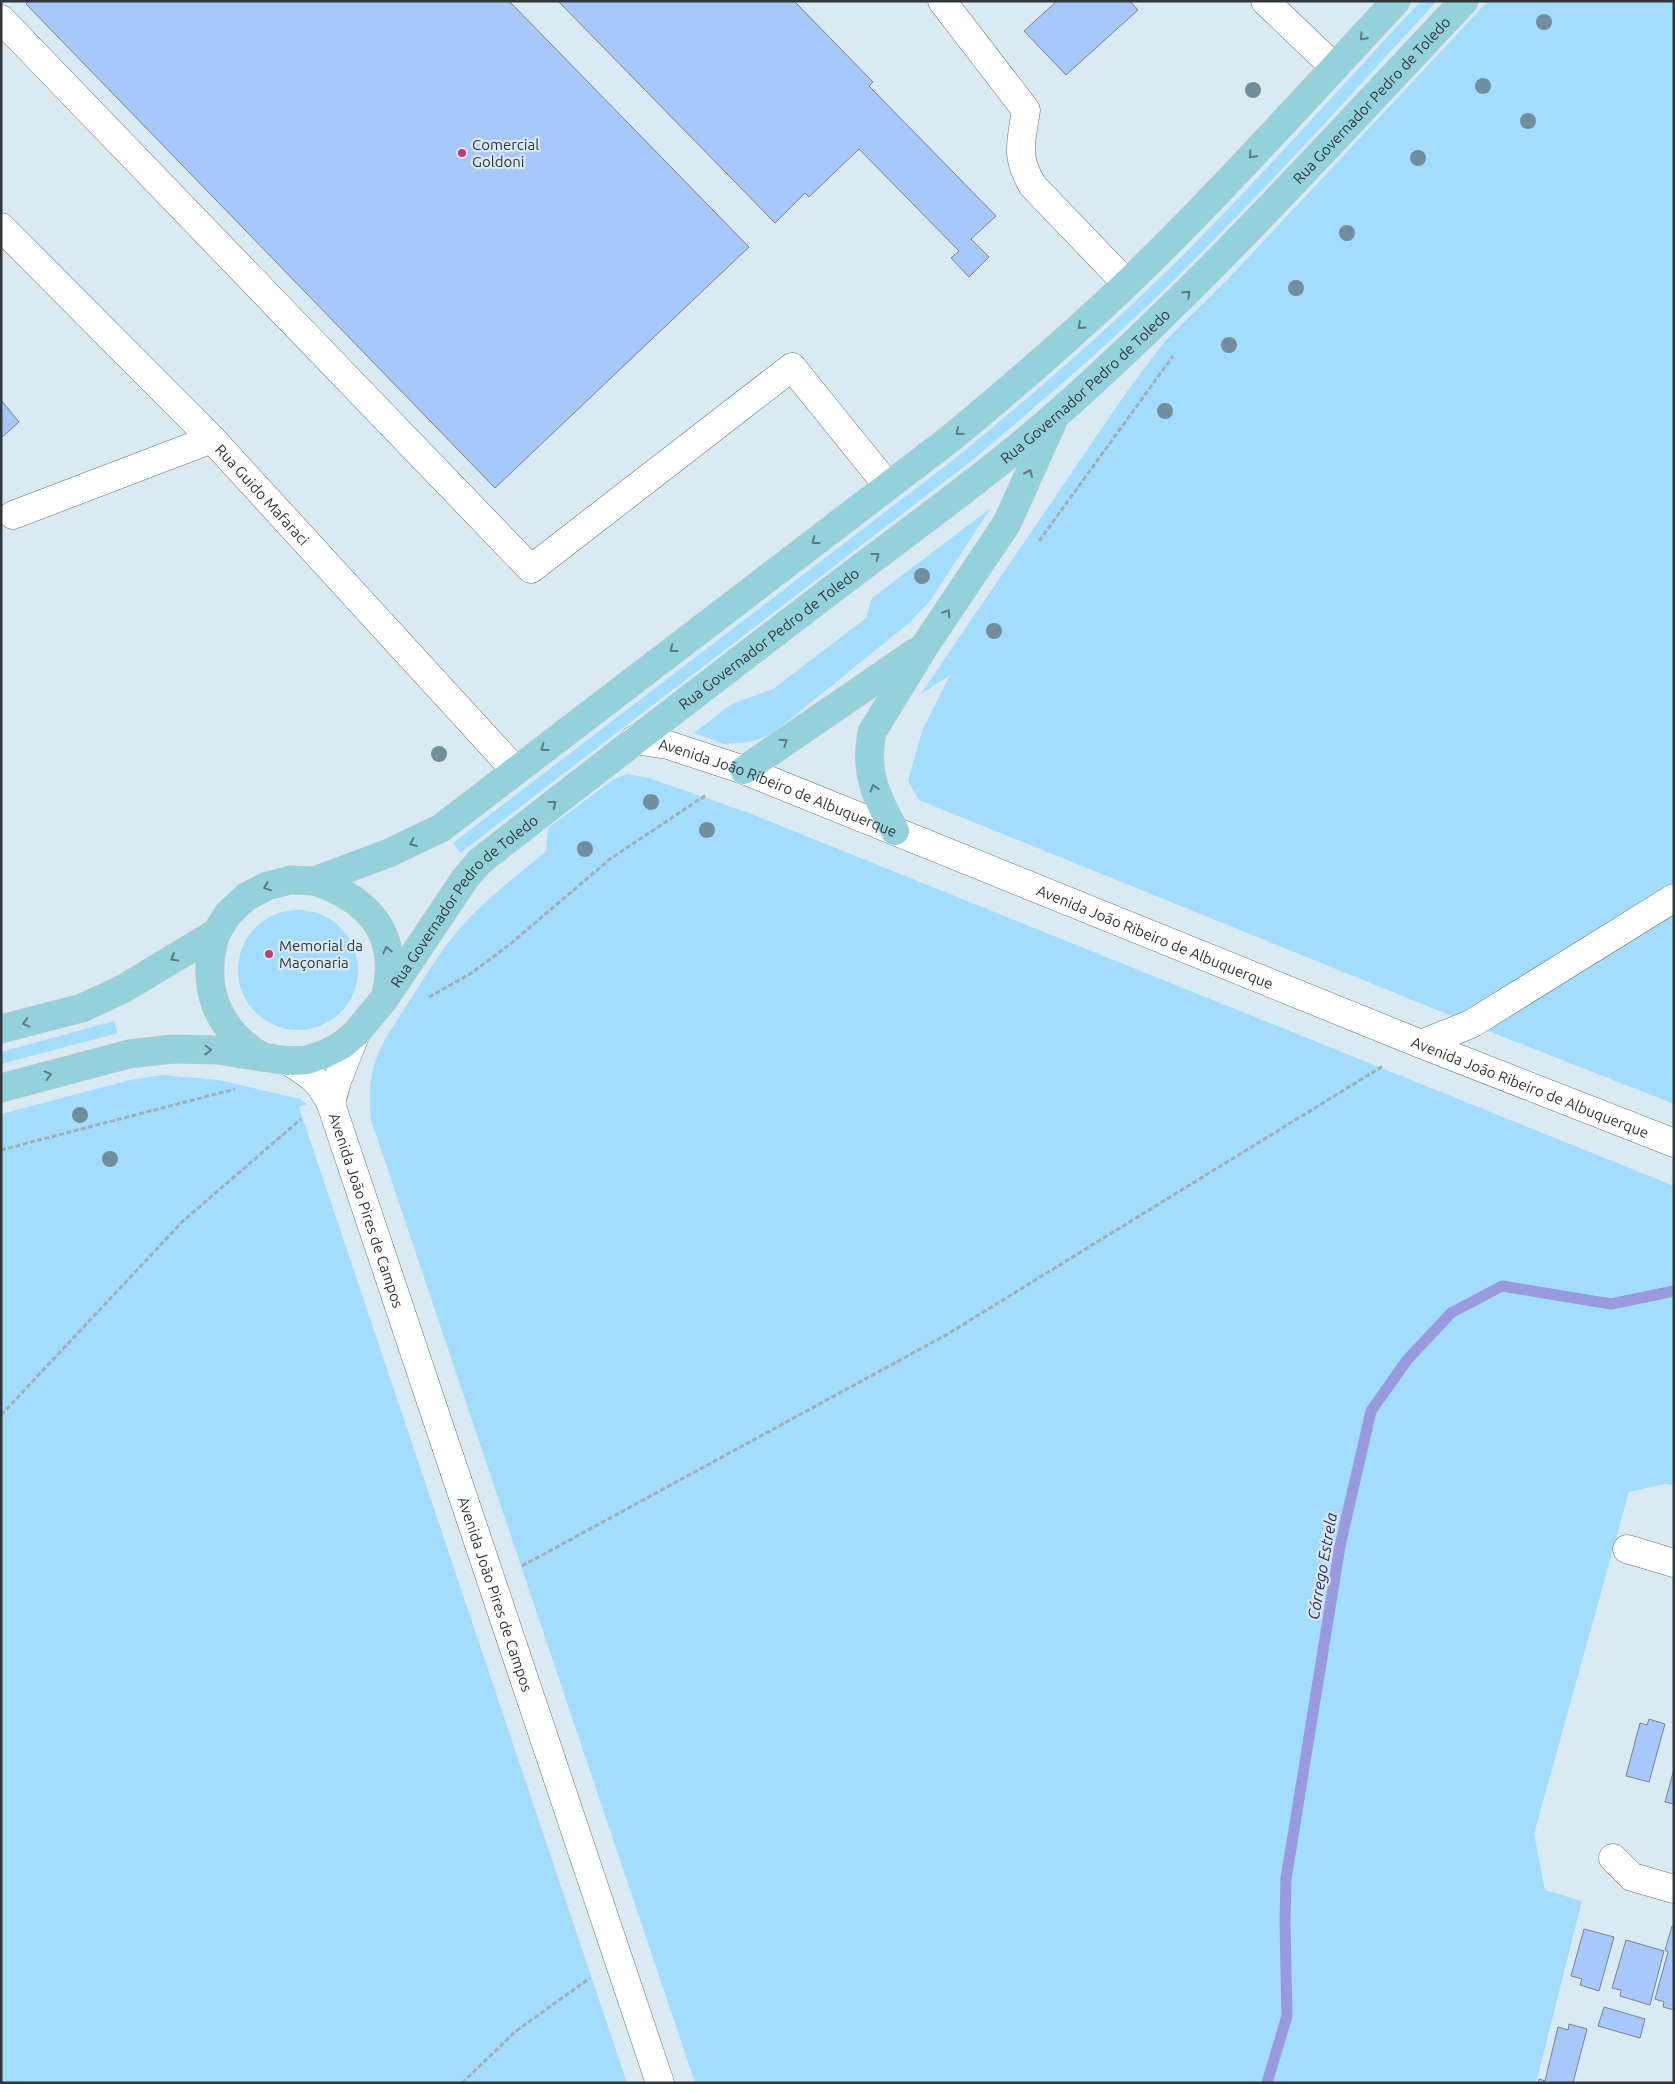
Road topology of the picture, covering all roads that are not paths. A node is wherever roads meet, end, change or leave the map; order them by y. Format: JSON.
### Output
{"nodes":[{"id":1,"x":942,"y":1,"type":"edge"},
{"id":2,"x":1265,"y":1,"type":"edge"},
{"id":3,"x":1396,"y":1,"type":"edge"},
{"id":4,"x":1464,"y":1,"type":"edge"},
{"id":5,"x":1,"y":20,"type":"edge"},
{"id":6,"x":1334,"y":68,"type":"junction"},
{"id":7,"x":1,"y":226,"type":"edge"},
{"id":8,"x":1126,"y":284,"type":"junction"},
{"id":9,"x":1055,"y":416,"type":"junction"},
{"id":10,"x":212,"y":439,"type":"junction"},
{"id":11,"x":888,"y":486,"type":"junction"},
{"id":12,"x":13,"y":515,"type":"dead end"},
{"id":13,"x":924,"y":647,"type":"junction"},
{"id":14,"x":634,"y":740,"type":"junction"},
{"id":15,"x":515,"y":770,"type":"junction"},
{"id":16,"x":744,"y":770,"type":"junction"},
{"id":17,"x":895,"y":831,"type":"junction"},
{"id":18,"x":314,"y":881,"type":"junction"},
{"id":19,"x":1674,"y":898,"type":"edge"},
{"id":20,"x":216,"y":933,"type":"junction"},
{"id":21,"x":385,"y":998,"type":"junction"},
{"id":22,"x":1,"y":1029,"type":"edge"},
{"id":23,"x":356,"y":1033,"type":"junction"},
{"id":24,"x":1421,"y":1044,"type":"junction"},
{"id":25,"x":277,"y":1060,"type":"junction"},
{"id":26,"x":1,"y":1088,"type":"edge"},
{"id":27,"x":332,"y":1104,"type":"junction"},
{"id":28,"x":1674,"y":1143,"type":"edge"},
{"id":29,"x":1627,"y":1549,"type":"dead end"},
{"id":30,"x":1674,"y":1563,"type":"edge"},
{"id":31,"x":1613,"y":1858,"type":"dead end"},
{"id":32,"x":1674,"y":1889,"type":"edge"},
{"id":33,"x":660,"y":2083,"type":"edge"}],
"edges":[{"from":1,"to":8,"type":"street"},
{"from":2,"to":6,"type":"street"},
{"from":3,"to":6,"type":"main road","one_way":true},
{"from":9,"to":4,"type":"main road","name":"Rua Governador Pedro de Toledo","one_way":true},
{"from":5,"to":11,"type":"street"},
{"from":6,"to":8,"type":"main road","one_way":true},
{"from":7,"to":10,"type":"street","name":"Rua Guido Mafaraci"},
{"from":8,"to":11,"type":"main road","one_way":true},
{"from":13,"to":9,"type":"main road","one_way":true},
{"from":14,"to":9,"type":"main road","name":"Rua Governador Pedro de Toledo","one_way":true},
{"from":10,"to":12,"type":"street"},
{"from":10,"to":15,"type":"street","name":"Rua Guido Mafaraci"},
{"from":11,"to":15,"type":"main road","one_way":true},
{"from":16,"to":13,"type":"main road","one_way":true},
{"from":17,"to":13,"type":"main road","one_way":true},
{"from":14,"to":16,"type":"street","name":"Avenida João Ribeiro de Albuquerque"},
{"from":21,"to":14,"type":"main road","name":"Rua Governador Pedro de Toledo","one_way":true},
{"from":15,"to":18,"type":"main road","one_way":true},
{"from":16,"to":17,"type":"street","name":"Avenida João Ribeiro de Albuquerque"},
{"from":17,"to":24,"type":"street","name":"Avenida João Ribeiro de Albuquerque"},
{"from":18,"to":20,"type":"main road","one_way":true},
{"from":21,"to":18,"type":"main road","one_way":true},
{"from":19,"to":24,"type":"street"},
{"from":20,"to":22,"type":"main road","one_way":true},
{"from":20,"to":25,"type":"main road"},
{"from":21,"to":23,"type":"main road","name":"Rua Governador Pedro de Toledo"},
{"from":23,"to":25,"type":"main road","name":"Rua Governador Pedro de Toledo"},
{"from":23,"to":27,"type":"street","name":"Avenida João Pires de Campos"},
{"from":24,"to":28,"type":"street","name":"Avenida João Ribeiro de Albuquerque"},
{"from":26,"to":25,"type":"main road","name":"Rua Governador Pedro de Toledo","one_way":true},
{"from":25,"to":27,"type":"street","name":"Avenida João Pires de Campos"},
{"from":27,"to":33,"type":"street","name":"Avenida João Pires de Campos"},
{"from":29,"to":30,"type":"street"},
{"from":31,"to":32,"type":"street"}]}
